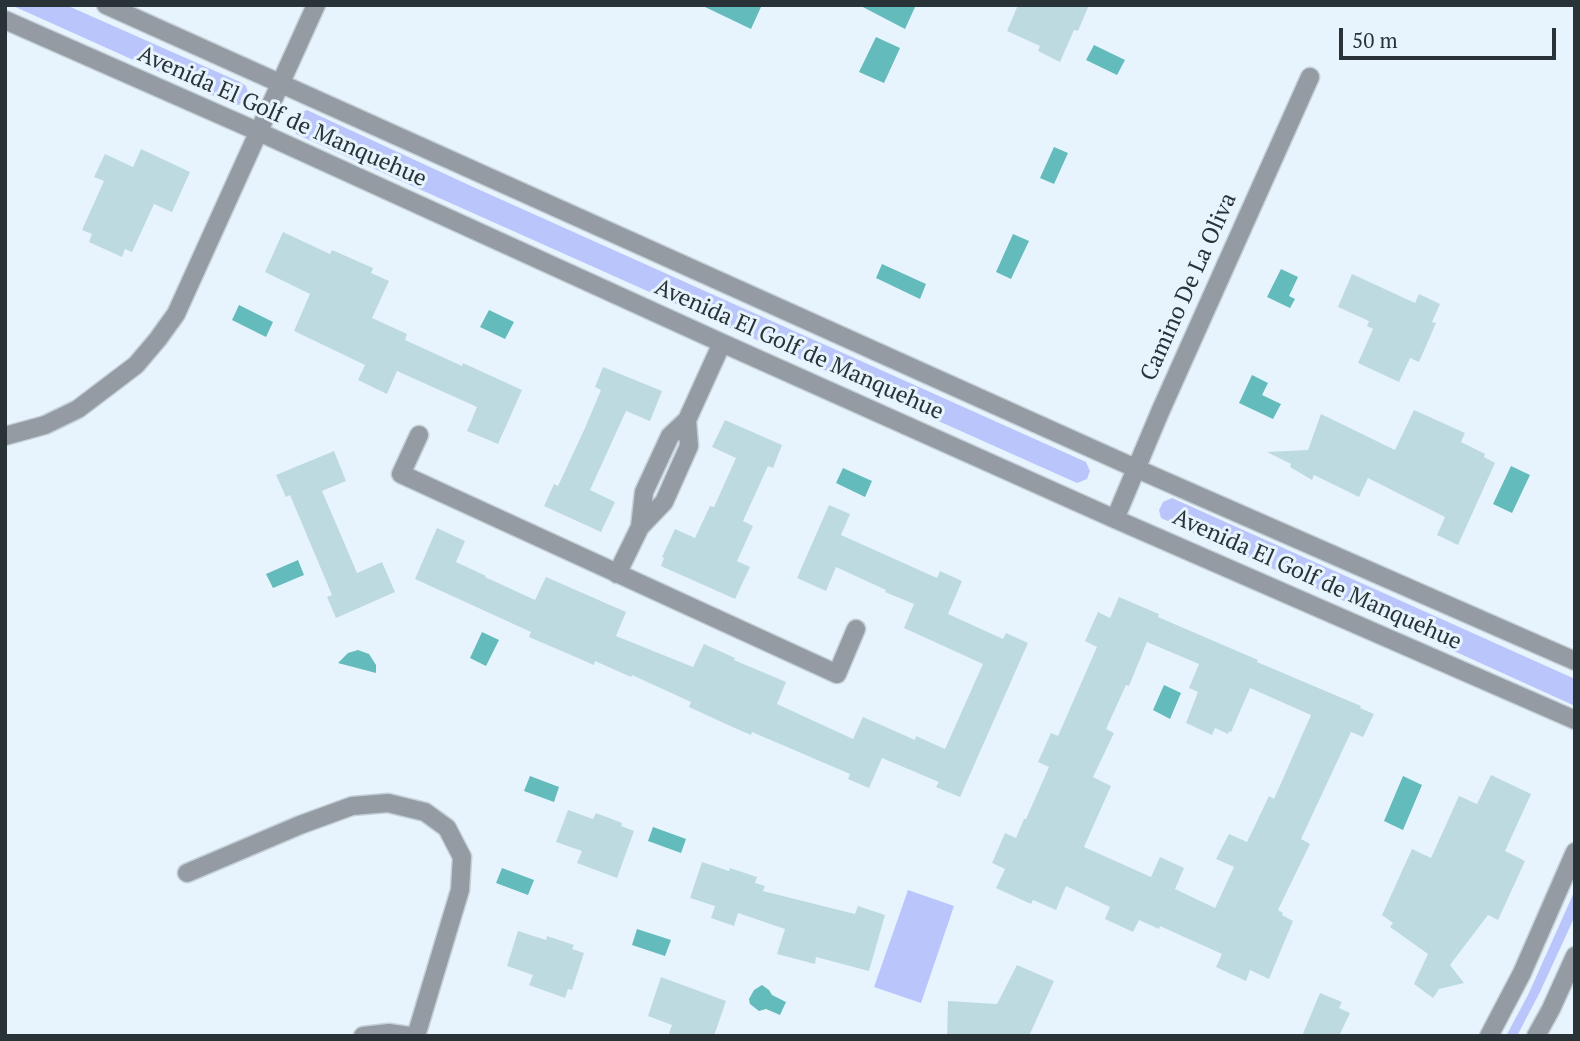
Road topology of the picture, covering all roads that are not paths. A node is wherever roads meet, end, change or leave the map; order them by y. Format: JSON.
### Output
{"nodes":[{"id":1,"x":106,"y":5,"type":"edge"},
{"id":2,"x":316,"y":5,"type":"edge"},
{"id":3,"x":5,"y":20,"type":"edge"},
{"id":4,"x":1310,"y":77,"type":"dead end"},
{"id":5,"x":281,"y":84,"type":"junction"},
{"id":6,"x":259,"y":132,"type":"junction"},
{"id":7,"x":722,"y":343,"type":"junction"},
{"id":8,"x":419,"y":435,"type":"dead end"},
{"id":9,"x":5,"y":436,"type":"edge"},
{"id":10,"x":1135,"y":468,"type":"junction"},
{"id":11,"x":1115,"y":519,"type":"junction"},
{"id":12,"x":617,"y":574,"type":"junction"},
{"id":13,"x":856,"y":629,"type":"dead end"},
{"id":14,"x":1575,"y":661,"type":"edge"},
{"id":15,"x":1575,"y":720,"type":"edge"},
{"id":16,"x":1575,"y":852,"type":"edge"},
{"id":17,"x":187,"y":873,"type":"dead end"},
{"id":18,"x":1575,"y":956,"type":"edge"},
{"id":19,"x":363,"y":1036,"type":"edge"},
{"id":20,"x":409,"y":1036,"type":"edge"},
{"id":21,"x":415,"y":1036,"type":"edge"},
{"id":22,"x":1489,"y":1036,"type":"edge"},
{"id":23,"x":1536,"y":1036,"type":"edge"}],
"edges":[{"from":1,"to":5,"type":"street","name":"Avenida El Golf de Manquehue"},
{"from":2,"to":5,"type":"street"},
{"from":3,"to":6,"type":"street","name":"Avenida El Golf de Manquehue"},
{"from":4,"to":10,"type":"street","name":"Camino De La Oliva"},
{"from":5,"to":6,"type":"street"},
{"from":5,"to":10,"type":"street","name":"Avenida El Golf de Manquehue"},
{"from":6,"to":7,"type":"street","name":"Avenida El Golf de Manquehue"},
{"from":6,"to":9,"type":"street"},
{"from":7,"to":11,"type":"street","name":"Avenida El Golf de Manquehue"},
{"from":7,"to":12,"type":"street"},
{"from":8,"to":12,"type":"street"},
{"from":10,"to":11,"type":"street","name":"Camino De La Oliva"},
{"from":10,"to":14,"type":"street","name":"Avenida El Golf de Manquehue"},
{"from":11,"to":15,"type":"street","name":"Avenida El Golf de Manquehue"},
{"from":12,"to":13,"type":"street"},
{"from":16,"to":22,"type":"street"},
{"from":17,"to":21,"type":"street"},
{"from":18,"to":23,"type":"street"},
{"from":19,"to":20,"type":"street"}]}
